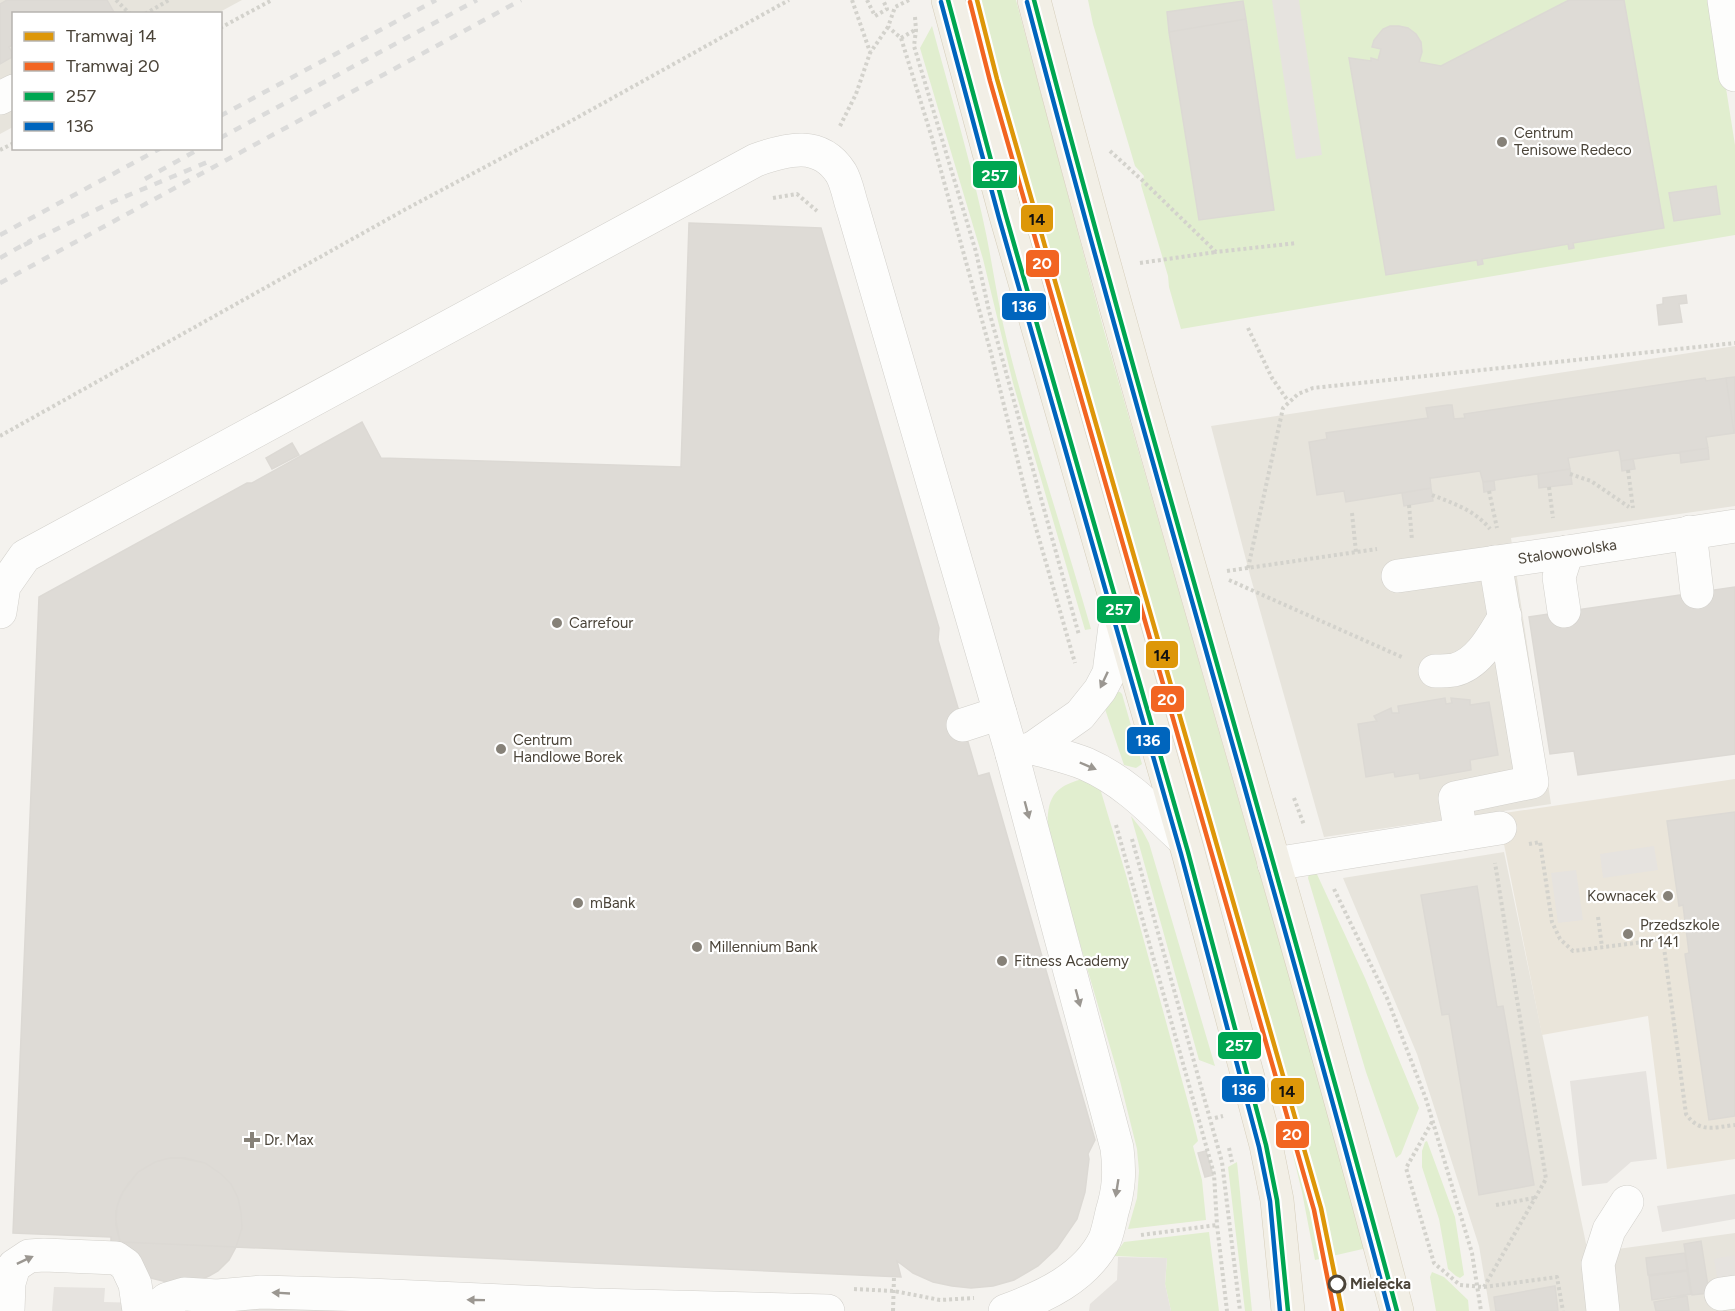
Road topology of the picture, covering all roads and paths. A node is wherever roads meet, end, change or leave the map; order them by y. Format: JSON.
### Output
{"nodes":[{"id":1,"x":116,"y":0,"type":"edge"},
{"id":2,"x":169,"y":0,"type":"edge"},
{"id":3,"x":272,"y":0,"type":"edge"},
{"id":4,"x":789,"y":0,"type":"edge"},
{"id":5,"x":852,"y":0,"type":"edge"},
{"id":6,"x":867,"y":0,"type":"edge"},
{"id":7,"x":883,"y":0,"type":"edge"},
{"id":8,"x":909,"y":0,"type":"edge"},
{"id":9,"x":948,"y":0,"type":"edge"},
{"id":10,"x":1034,"y":0,"type":"edge"},
{"id":11,"x":1724,"y":0,"type":"edge"},
{"id":12,"x":128,"y":12,"type":"edge"},
{"id":13,"x":148,"y":12,"type":"edge"},
{"id":14,"x":222,"y":27,"type":"edge"},
{"id":15,"x":888,"y":27,"type":"junction"},
{"id":16,"x":902,"y":38,"type":"junction"},
{"id":17,"x":870,"y":53,"type":"junction"},
{"id":18,"x":1735,"y":75,"type":"edge"},
{"id":19,"x":836,"y":133,"type":"dead end"},
{"id":20,"x":1113,"y":163,"type":"dead end"},
{"id":21,"x":1297,"y":243,"type":"dead end"},
{"id":22,"x":1215,"y":252,"type":"junction"},
{"id":23,"x":1142,"y":272,"type":"dead end"},
{"id":24,"x":1248,"y":328,"type":"dead end"},
{"id":25,"x":1735,"y":343,"type":"edge"},
{"id":26,"x":1288,"y":401,"type":"junction"},
{"id":27,"x":0,"y":436,"type":"edge"},
{"id":28,"x":1628,"y":470,"type":"dead end"},
{"id":29,"x":1570,"y":474,"type":"dead end"},
{"id":30,"x":1549,"y":487,"type":"dead end"},
{"id":31,"x":1489,"y":491,"type":"dead end"},
{"id":32,"x":1432,"y":495,"type":"dead end"},
{"id":33,"x":1408,"y":505,"type":"dead end"},
{"id":34,"x":1352,"y":513,"type":"dead end"},
{"id":35,"x":1553,"y":518,"type":"dead end"},
{"id":36,"x":1735,"y":526,"type":"edge"},
{"id":37,"x":1497,"y":529,"type":"dead end"},
{"id":38,"x":1491,"y":531,"type":"dead end"},
{"id":39,"x":1690,"y":532,"type":"junction"},
{"id":40,"x":1412,"y":543,"type":"dead end"},
{"id":41,"x":1356,"y":552,"type":"dead end"},
{"id":42,"x":1567,"y":552,"type":"junction"},
{"id":43,"x":1496,"y":562,"type":"junction"},
{"id":44,"x":1248,"y":568,"type":"dead end"},
{"id":45,"x":1227,"y":571,"type":"dead end"},
{"id":46,"x":1398,"y":576,"type":"dead end"},
{"id":47,"x":1229,"y":580,"type":"junction"},
{"id":48,"x":1232,"y":591,"type":"dead end"},
{"id":49,"x":1697,"y":592,"type":"dead end"},
{"id":50,"x":1118,"y":603,"type":"junction"},
{"id":51,"x":1564,"y":611,"type":"dead end"},
{"id":52,"x":0,"y":612,"type":"edge"},
{"id":53,"x":1505,"y":616,"type":"junction"},
{"id":54,"x":1081,"y":645,"type":"dead end"},
{"id":55,"x":1435,"y":671,"type":"joint"},
{"id":56,"x":1000,"y":713,"type":"junction"},
{"id":57,"x":1081,"y":714,"type":"junction"},
{"id":58,"x":963,"y":725,"type":"dead end"},
{"id":59,"x":1022,"y":751,"type":"junction"},
{"id":60,"x":1291,"y":790,"type":"dead end"},
{"id":61,"x":1115,"y":823,"type":"dead end"},
{"id":62,"x":1486,"y":835,"type":"junction"},
{"id":63,"x":1131,"y":837,"type":"dead end"},
{"id":64,"x":1184,"y":840,"type":"junction"},
{"id":65,"x":1316,"y":857,"type":"junction"},
{"id":66,"x":1274,"y":864,"type":"junction"},
{"id":67,"x":1598,"y":917,"type":"dead end"},
{"id":68,"x":1674,"y":938,"type":"dead end"},
{"id":69,"x":1663,"y":939,"type":"junction"},
{"id":70,"x":1602,"y":947,"type":"junction"},
{"id":71,"x":1223,"y":1116,"type":"dead end"},
{"id":72,"x":1215,"y":1118,"type":"dead end"},
{"id":73,"x":1205,"y":1121,"type":"dead end"},
{"id":74,"x":1199,"y":1122,"type":"junction"},
{"id":75,"x":1432,"y":1122,"type":"junction"},
{"id":76,"x":1735,"y":1125,"type":"edge"},
{"id":77,"x":1535,"y":1197,"type":"junction"},
{"id":78,"x":1627,"y":1202,"type":"dead end"},
{"id":79,"x":1496,"y":1205,"type":"dead end"},
{"id":80,"x":1217,"y":1226,"type":"junction"},
{"id":81,"x":1132,"y":1235,"type":"dead end"},
{"id":82,"x":894,"y":1277,"type":"dead end"},
{"id":83,"x":1477,"y":1287,"type":"junction"},
{"id":84,"x":1484,"y":1287,"type":"junction"},
{"id":85,"x":875,"y":1290,"type":"dead end"},
{"id":86,"x":894,"y":1291,"type":"junction"},
{"id":87,"x":976,"y":1298,"type":"dead end"},
{"id":88,"x":8,"y":1311,"type":"edge"},
{"id":89,"x":139,"y":1311,"type":"edge"},
{"id":90,"x":152,"y":1311,"type":"edge"},
{"id":91,"x":828,"y":1311,"type":"edge"},
{"id":92,"x":893,"y":1311,"type":"edge"},
{"id":93,"x":1005,"y":1311,"type":"edge"},
{"id":94,"x":1227,"y":1311,"type":"edge"},
{"id":95,"x":1240,"y":1311,"type":"edge"},
{"id":96,"x":1288,"y":1311,"type":"edge"},
{"id":97,"x":1397,"y":1311,"type":"edge"},
{"id":98,"x":1481,"y":1311,"type":"edge"},
{"id":99,"x":1563,"y":1311,"type":"edge"},
{"id":100,"x":1604,"y":1311,"type":"edge"}],
"edges":[{"from":1,"to":12,"type":"path"},
{"from":2,"to":13,"type":"path"},
{"from":3,"to":14,"type":"path"},
{"from":4,"to":27,"type":"path"},
{"from":5,"to":17,"type":"path"},
{"from":6,"to":7,"type":"path"},
{"from":8,"to":15,"type":"path"},
{"from":9,"to":50,"type":"main road"},
{"from":10,"to":66,"type":"main road"},
{"from":11,"to":18,"type":"street"},
{"from":15,"to":16,"type":"path"},
{"from":15,"to":17,"type":"path"},
{"from":16,"to":54,"type":"path"},
{"from":16,"to":57,"type":"path"},
{"from":17,"to":19,"type":"path"},
{"from":20,"to":22,"type":"path"},
{"from":21,"to":22,"type":"path"},
{"from":22,"to":23,"type":"path"},
{"from":24,"to":26,"type":"path"},
{"from":25,"to":26,"type":"path"},
{"from":26,"to":44,"type":"path"},
{"from":28,"to":29,"type":"path"},
{"from":30,"to":35,"type":"path"},
{"from":31,"to":37,"type":"path"},
{"from":32,"to":38,"type":"path"},
{"from":33,"to":40,"type":"path"},
{"from":34,"to":41,"type":"path"},
{"from":36,"to":39,"type":"street","name":"Stalowowolska"},
{"from":39,"to":42,"type":"street","name":"Stalowowolska"},
{"from":39,"to":49,"type":"street"},
{"from":42,"to":43,"type":"street","name":"Stalowowolska"},
{"from":42,"to":51,"type":"street"},
{"from":43,"to":46,"type":"street","name":"Stalowowolska"},
{"from":43,"to":53,"type":"street"},
{"from":45,"to":47,"type":"path"},
{"from":47,"to":48,"type":"path"},
{"from":47,"to":55,"type":"path"},
{"from":50,"to":57,"type":"street","one_way":true},
{"from":50,"to":64,"type":"main road"},
{"from":52,"to":56,"type":"street"},
{"from":53,"to":55,"type":"street"},
{"from":53,"to":62,"type":"street"},
{"from":56,"to":58,"type":"street"},
{"from":56,"to":59,"type":"street"},
{"from":57,"to":59,"type":"street"},
{"from":59,"to":64,"type":"street","one_way":true},
{"from":59,"to":93,"type":"street","one_way":true},
{"from":60,"to":65,"type":"path"},
{"from":61,"to":74,"type":"path"},
{"from":62,"to":65,"type":"street"},
{"from":62,"to":70,"type":"path"},
{"from":62,"to":77,"type":"path"},
{"from":63,"to":95,"type":"path"},
{"from":64,"to":96,"type":"main road"},
{"from":65,"to":66,"type":"street"},
{"from":65,"to":75,"type":"path"},
{"from":66,"to":97,"type":"main road"},
{"from":67,"to":70,"type":"path"},
{"from":68,"to":69,"type":"path"},
{"from":69,"to":70,"type":"path"},
{"from":69,"to":76,"type":"path"},
{"from":71,"to":72,"type":"path"},
{"from":73,"to":74,"type":"path"},
{"from":74,"to":80,"type":"path"},
{"from":75,"to":83,"type":"path"},
{"from":75,"to":83,"type":"path"},
{"from":77,"to":79,"type":"path"},
{"from":77,"to":84,"type":"path"},
{"from":78,"to":100,"type":"street"},
{"from":80,"to":81,"type":"path"},
{"from":80,"to":94,"type":"path"},
{"from":82,"to":86,"type":"path"},
{"from":83,"to":84,"type":"path"},
{"from":83,"to":98,"type":"path"},
{"from":84,"to":99,"type":"path"},
{"from":85,"to":86,"type":"path"},
{"from":86,"to":87,"type":"path"},
{"from":86,"to":92,"type":"path"},
{"from":88,"to":89,"type":"street","one_way":true},
{"from":91,"to":90,"type":"street","one_way":true}]}
